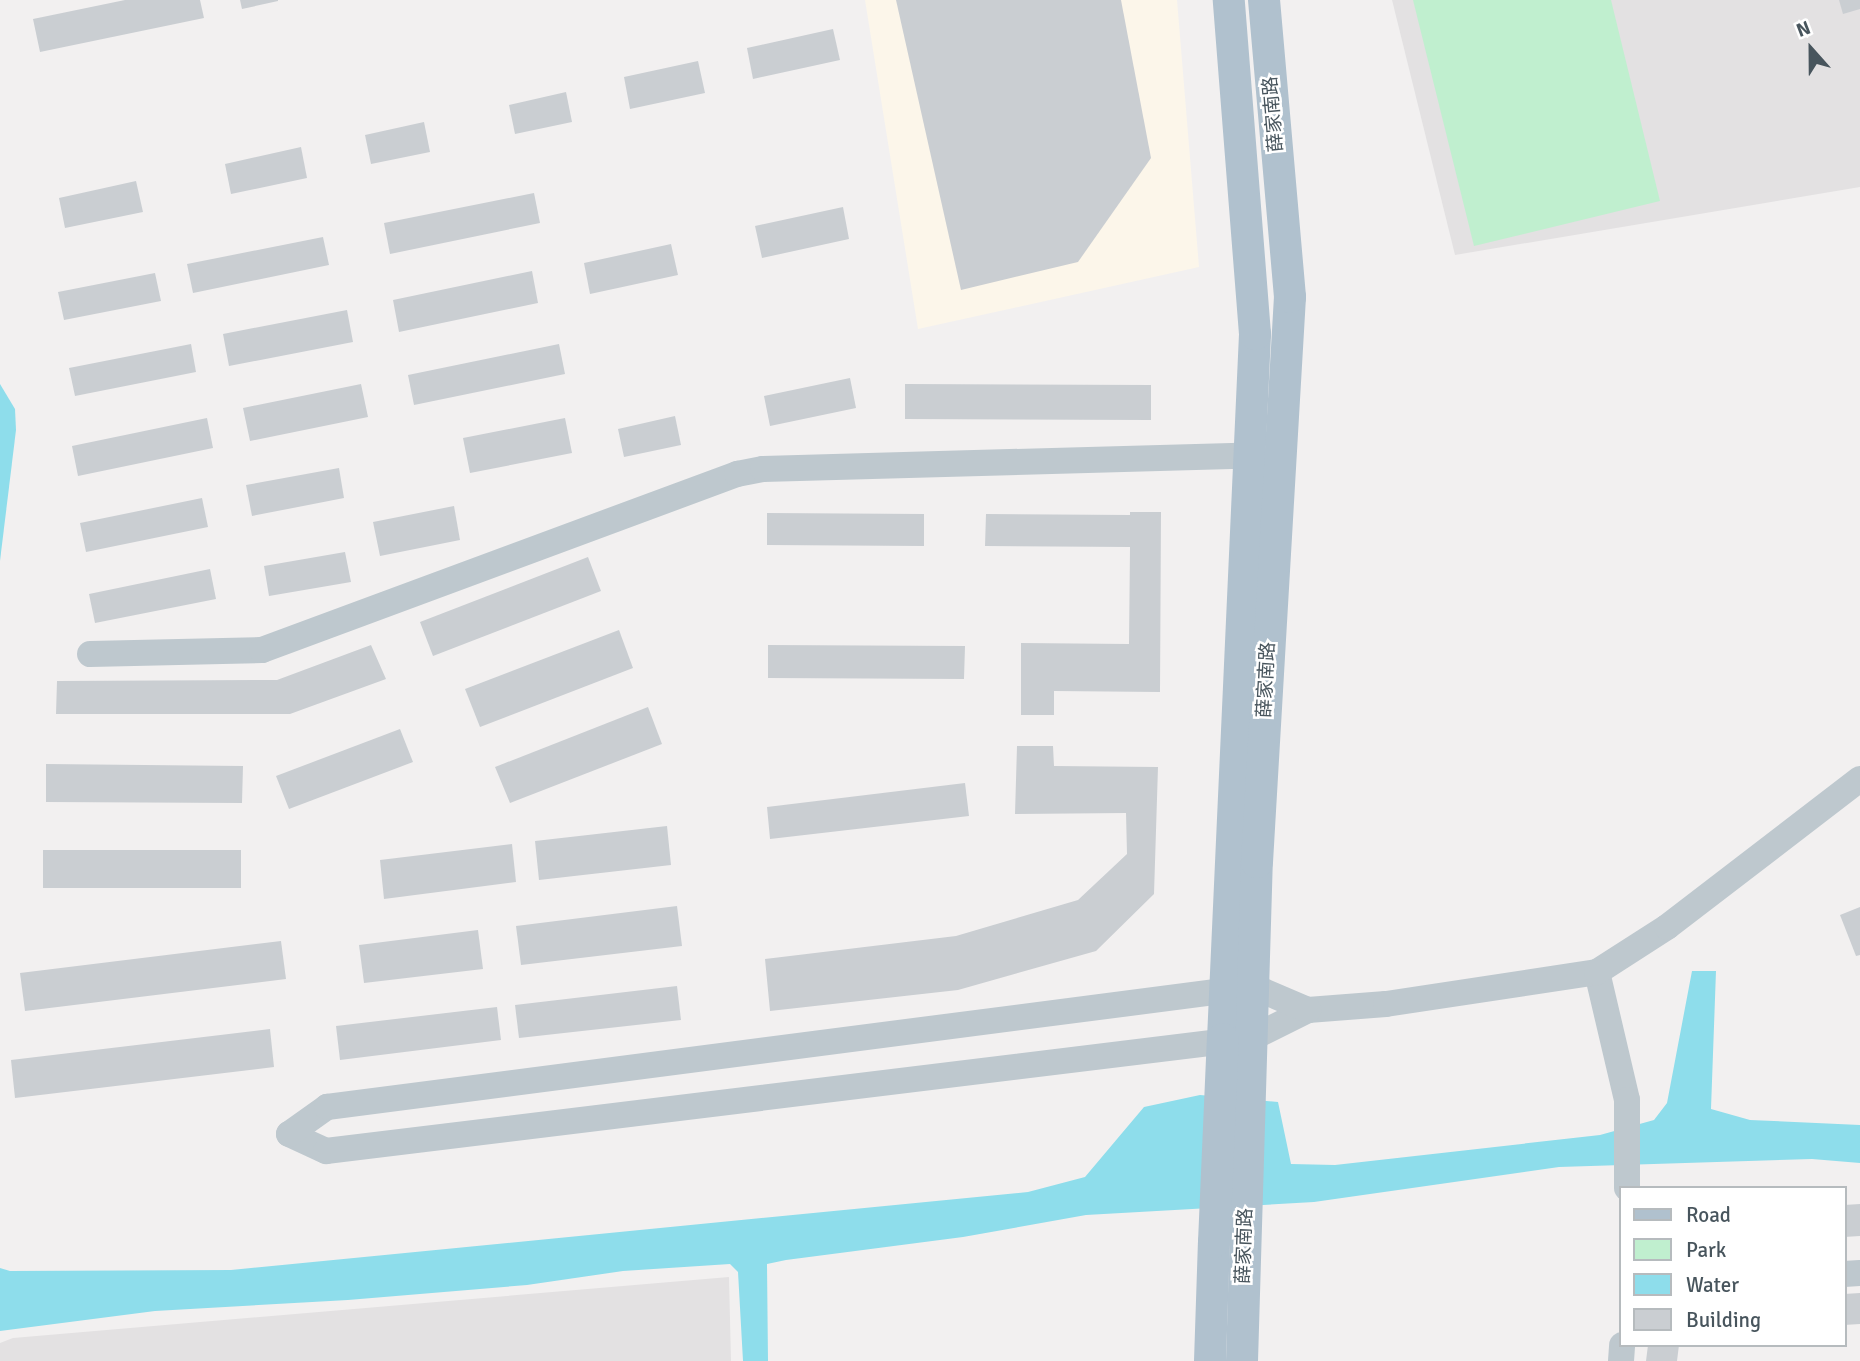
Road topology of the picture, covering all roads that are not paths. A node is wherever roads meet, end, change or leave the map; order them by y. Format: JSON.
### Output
{"nodes":[{"id":1,"x":1229,"y":0,"type":"edge"},
{"id":2,"x":1264,"y":0,"type":"edge"},
{"id":3,"x":1250,"y":455,"type":"junction"},
{"id":4,"x":90,"y":654,"type":"dead end"},
{"id":5,"x":1860,"y":779,"type":"edge"},
{"id":6,"x":1597,"y":972,"type":"junction"},
{"id":7,"x":1239,"y":989,"type":"junction"},
{"id":8,"x":1308,"y":1010,"type":"junction"},
{"id":9,"x":1237,"y":1039,"type":"junction"},
{"id":10,"x":1627,"y":1182,"type":"edge"},
{"id":11,"x":1210,"y":1361,"type":"edge"},
{"id":12,"x":1242,"y":1361,"type":"edge"}],
"edges":[{"from":1,"to":3,"type":"main road","name":"薛家南路"},
{"from":2,"to":7,"type":"main road","name":"薛家南路"},
{"from":3,"to":4,"type":"street"},
{"from":3,"to":7,"type":"main road","name":"薛家南路"},
{"from":5,"to":6,"type":"street"},
{"from":6,"to":8,"type":"street"},
{"from":6,"to":10,"type":"street"},
{"from":7,"to":8,"type":"street"},
{"from":7,"to":9,"type":"main road","name":"薛家南路"},
{"from":7,"to":9,"type":"street"},
{"from":8,"to":9,"type":"street"},
{"from":9,"to":11,"type":"main road","name":"薛家南路","bridge":true},
{"from":9,"to":12,"type":"main road","name":"薛家南路"}]}
